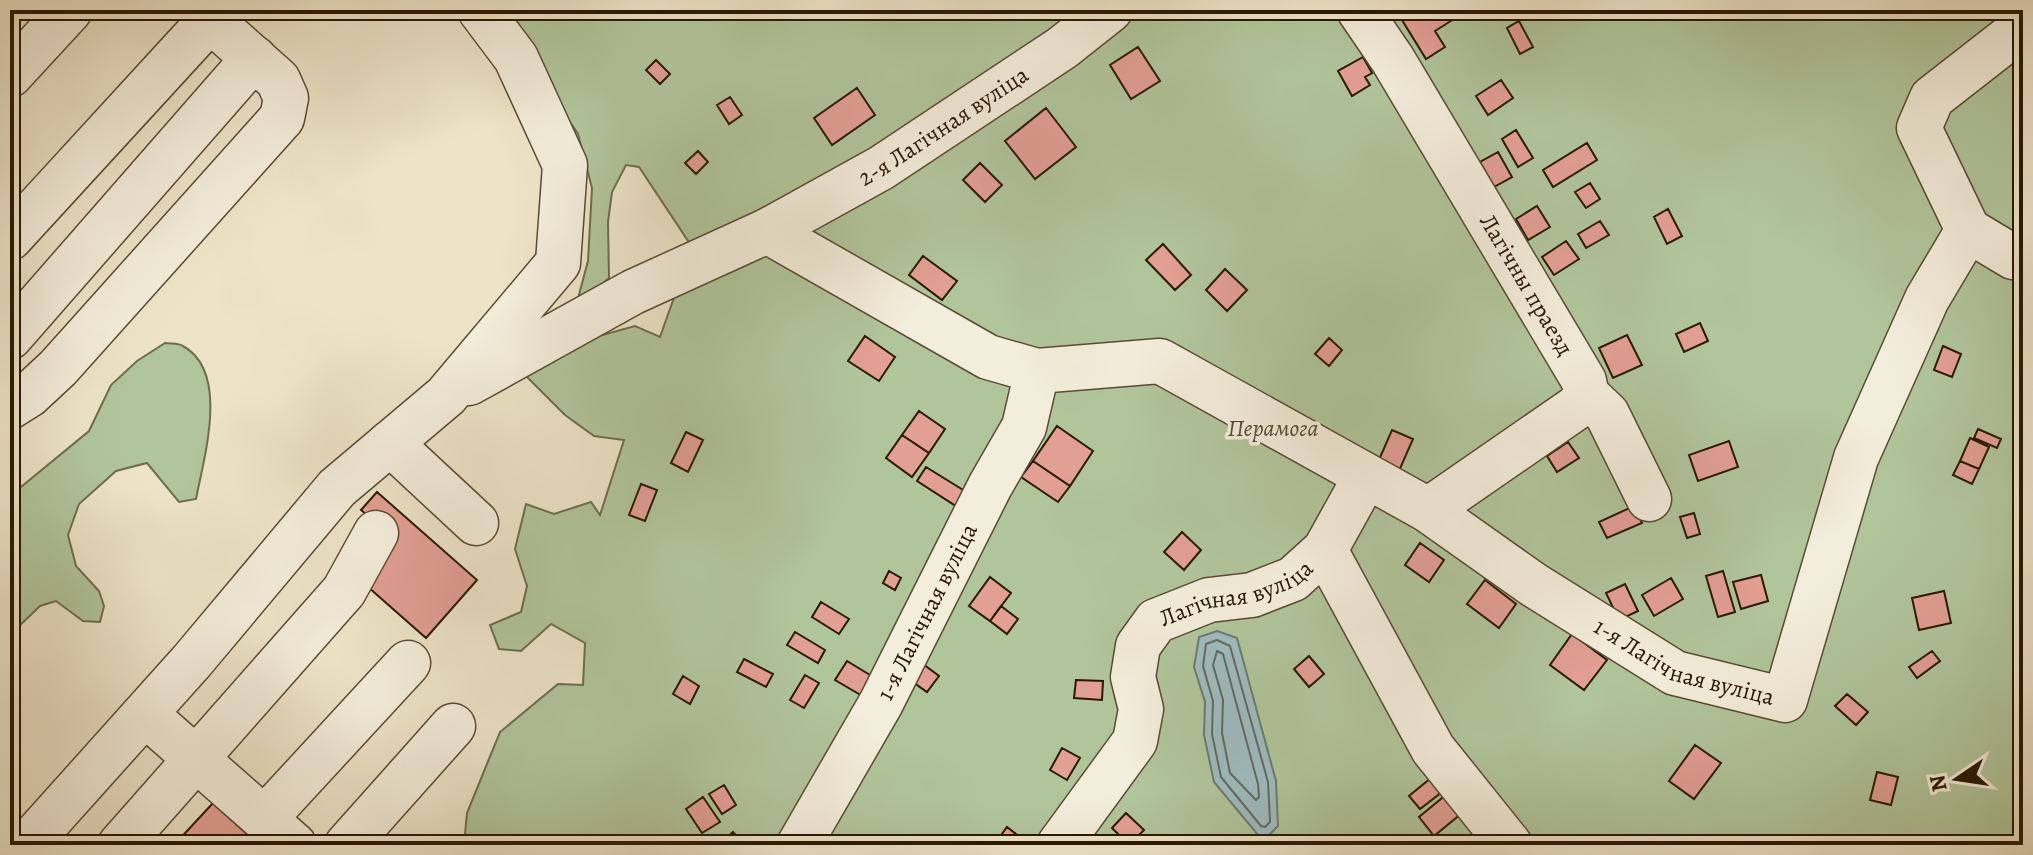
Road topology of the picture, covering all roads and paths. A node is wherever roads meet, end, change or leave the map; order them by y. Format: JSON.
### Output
{"nodes":[{"id":1,"x":70,"y":10,"type":"edge"},
{"id":2,"x":480,"y":10,"type":"edge"},
{"id":3,"x":1110,"y":10,"type":"edge"},
{"id":4,"x":1359,"y":10,"type":"edge"},
{"id":5,"x":205,"y":15,"type":"edge"},
{"id":6,"x":2023,"y":27,"type":"edge"},
{"id":7,"x":254,"y":58,"type":"junction"},
{"id":8,"x":10,"y":75,"type":"edge"},
{"id":9,"x":1968,"y":230,"type":"junction"},
{"id":10,"x":767,"y":231,"type":"junction"},
{"id":11,"x":10,"y":238,"type":"edge"},
{"id":12,"x":2023,"y":259,"type":"edge"},
{"id":13,"x":10,"y":337,"type":"edge"},
{"id":14,"x":1037,"y":371,"type":"junction"},
{"id":15,"x":1587,"y":395,"type":"junction"},
{"id":16,"x":446,"y":396,"type":"junction"},
{"id":17,"x":10,"y":407,"type":"edge"},
{"id":18,"x":390,"y":443,"type":"junction"},
{"id":19,"x":1366,"y":476,"type":"junction"},
{"id":20,"x":1649,"y":499,"type":"dead end"},
{"id":21,"x":1428,"y":510,"type":"junction"},
{"id":22,"x":476,"y":523,"type":"dead end"},
{"id":23,"x":376,"y":533,"type":"dead end"},
{"id":24,"x":1325,"y":550,"type":"junction"},
{"id":25,"x":408,"y":663,"type":"dead end"},
{"id":26,"x":145,"y":714,"type":"junction"},
{"id":27,"x":453,"y":726,"type":"dead end"},
{"id":28,"x":195,"y":759,"type":"junction"},
{"id":29,"x":279,"y":832,"type":"edge"},
{"id":30,"x":27,"y":845,"type":"edge"},
{"id":31,"x":120,"y":845,"type":"edge"},
{"id":32,"x":347,"y":845,"type":"edge"},
{"id":33,"x":799,"y":845,"type":"edge"},
{"id":34,"x":1059,"y":845,"type":"edge"},
{"id":35,"x":1510,"y":845,"type":"edge"}],
"edges":[{"from":1,"to":8,"type":"lane"},
{"from":2,"to":16,"type":"lane"},
{"from":3,"to":10,"type":"lane","name":"2-я Лагічная вуліца"},
{"from":4,"to":15,"type":"lane","name":"Лагічны праезд"},
{"from":5,"to":7,"type":"lane"},
{"from":5,"to":11,"type":"lane"},
{"from":6,"to":9,"type":"lane"},
{"from":7,"to":13,"type":"lane"},
{"from":7,"to":17,"type":"lane"},
{"from":9,"to":12,"type":"lane"},
{"from":9,"to":21,"type":"lane","name":"1-я Лагічная вуліца"},
{"from":10,"to":14,"type":"lane","name":"1-я Лагічная вуліца"},
{"from":10,"to":16,"type":"lane","name":"2-я Лагічная вуліца"},
{"from":14,"to":19,"type":"lane","name":"1-я Лагічная вуліца"},
{"from":14,"to":33,"type":"lane","name":"1-я Лагічная вуліца"},
{"from":15,"to":20,"type":"lane","name":"Лагічны праезд"},
{"from":15,"to":21,"type":"lane"},
{"from":16,"to":18,"type":"lane"},
{"from":18,"to":22,"type":"lane"},
{"from":18,"to":26,"type":"lane"},
{"from":19,"to":21,"type":"lane","name":"1-я Лагічная вуліца"},
{"from":19,"to":24,"type":"lane","name":"Лагічная вуліца"},
{"from":23,"to":28,"type":"lane"},
{"from":24,"to":34,"type":"lane","name":"Лагічная вуліца"},
{"from":24,"to":35,"type":"lane","name":"Лагічная вуліца"},
{"from":25,"to":29,"type":"lane"},
{"from":26,"to":28,"type":"lane"},
{"from":26,"to":30,"type":"lane"},
{"from":27,"to":32,"type":"lane"},
{"from":28,"to":29,"type":"lane"},
{"from":28,"to":31,"type":"lane"}]}
